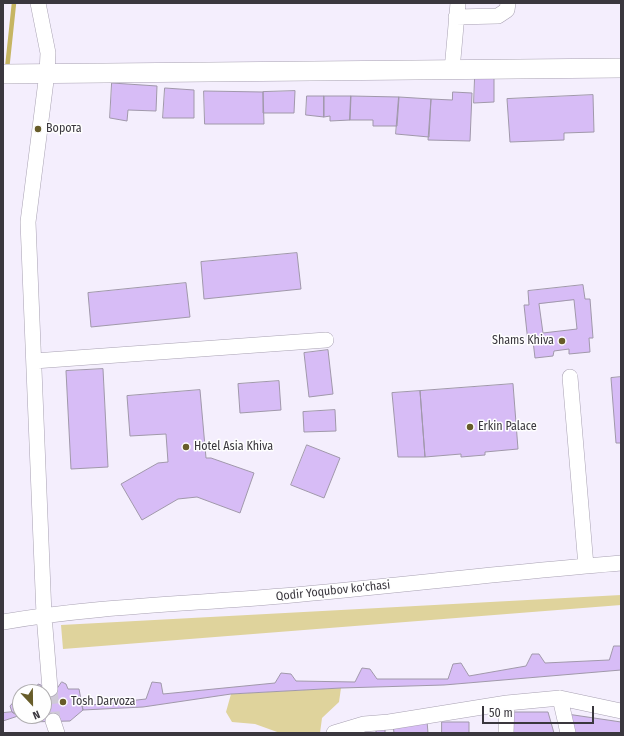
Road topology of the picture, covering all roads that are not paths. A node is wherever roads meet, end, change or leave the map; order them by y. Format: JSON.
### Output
{"nodes":[{"id":1,"x":38,"y":3,"type":"edge"},
{"id":2,"x":508,"y":3,"type":"edge"},
{"id":3,"x":457,"y":10,"type":"edge"},
{"id":4,"x":621,"y":68,"type":"edge"},
{"id":5,"x":452,"y":70,"type":"junction"},
{"id":6,"x":47,"y":73,"type":"junction"},
{"id":7,"x":3,"y":74,"type":"edge"},
{"id":8,"x":326,"y":340,"type":"dead end"},
{"id":9,"x":34,"y":361,"type":"junction"},
{"id":10,"x":570,"y":377,"type":"dead end"},
{"id":11,"x":621,"y":563,"type":"edge"},
{"id":12,"x":586,"y":566,"type":"junction"},
{"id":13,"x":44,"y":615,"type":"junction"},
{"id":14,"x":3,"y":622,"type":"edge"},
{"id":15,"x":50,"y":684,"type":"tunnel mouth"},
{"id":16,"x":560,"y":698,"type":"junction"},
{"id":17,"x":507,"y":703,"type":"junction"},
{"id":18,"x":621,"y":711,"type":"edge"},
{"id":19,"x":390,"y":727,"type":"edge"},
{"id":20,"x":334,"y":733,"type":"edge"},
{"id":21,"x":506,"y":733,"type":"edge"},
{"id":22,"x":568,"y":733,"type":"edge"}],
"edges":[{"from":1,"to":6,"type":"street"},
{"from":2,"to":3,"type":"street"},
{"from":3,"to":5,"type":"street"},
{"from":4,"to":5,"type":"main road"},
{"from":5,"to":6,"type":"main road"},
{"from":6,"to":7,"type":"main road"},
{"from":6,"to":9,"type":"street"},
{"from":8,"to":9,"type":"street"},
{"from":9,"to":13,"type":"street"},
{"from":10,"to":12,"type":"street"},
{"from":11,"to":12,"type":"street","name":"Qodir Yoqubov ko'chasi"},
{"from":12,"to":13,"type":"street","name":"Qodir Yoqubov ko'chasi"},
{"from":13,"to":14,"type":"street","name":"Qodir Yoqubov ko'chasi"},
{"from":13,"to":15,"type":"street"},
{"from":16,"to":17,"type":"street"},
{"from":16,"to":18,"type":"street"},
{"from":16,"to":22,"type":"street"},
{"from":17,"to":19,"type":"street"},
{"from":17,"to":21,"type":"street"},
{"from":19,"to":20,"type":"street"}]}
